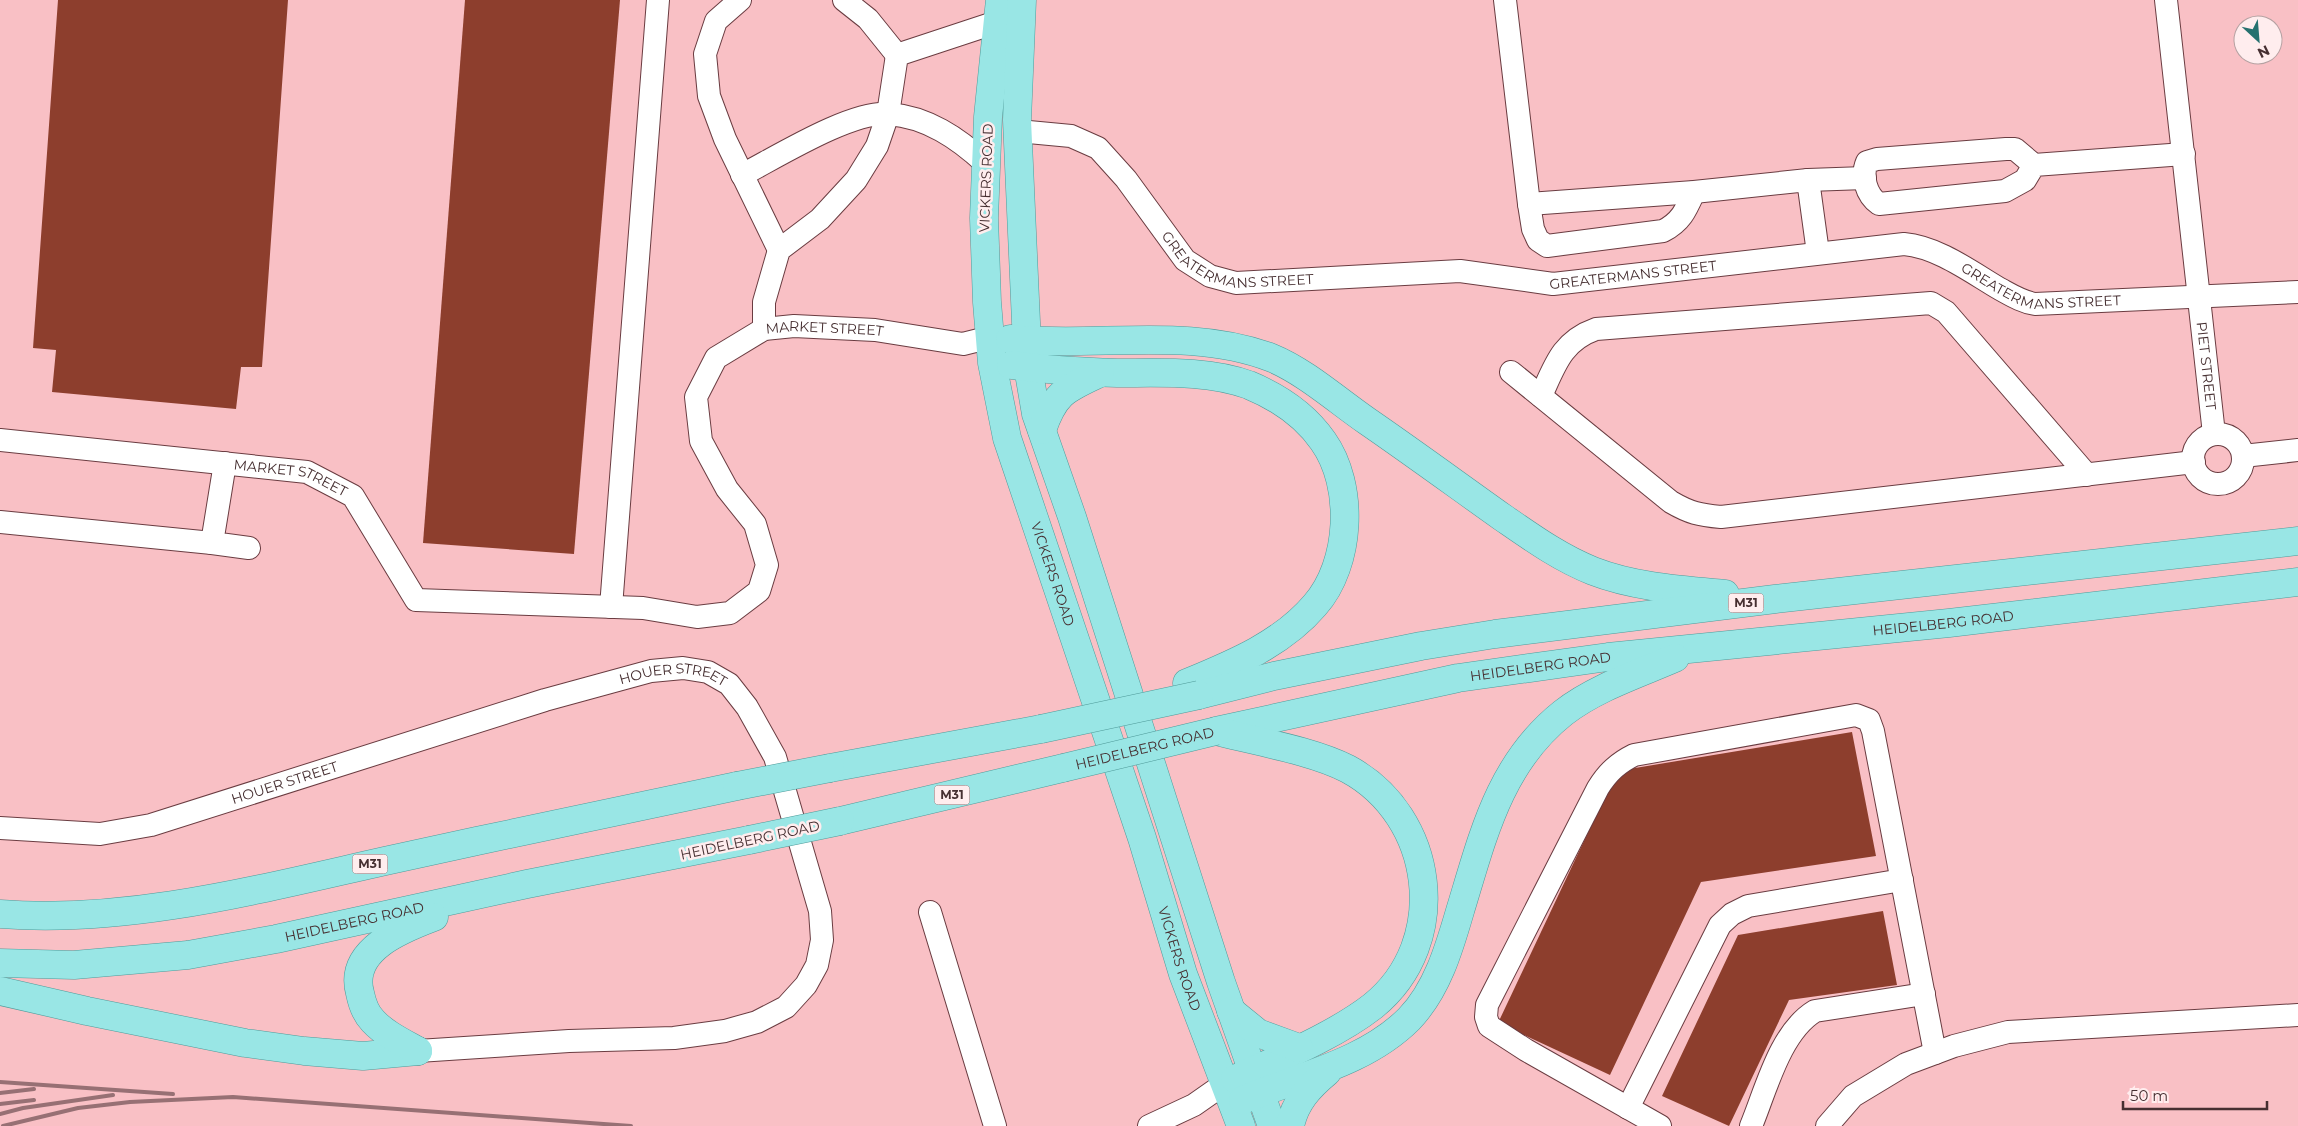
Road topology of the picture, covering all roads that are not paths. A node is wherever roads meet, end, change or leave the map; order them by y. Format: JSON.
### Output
{"nodes":[{"id":1,"x":658,"y":0,"type":"edge"},
{"id":2,"x":740,"y":0,"type":"edge"},
{"id":3,"x":844,"y":0,"type":"edge"},
{"id":4,"x":1022,"y":0,"type":"edge"},
{"id":5,"x":1504,"y":0,"type":"edge"},
{"id":6,"x":2166,"y":0,"type":"edge"},
{"id":7,"x":999,"y":11,"type":"edge"},
{"id":8,"x":897,"y":55,"type":"junction"},
{"id":9,"x":888,"y":114,"type":"junction"},
{"id":10,"x":1018,"y":131,"type":"junction"},
{"id":11,"x":2184,"y":154,"type":"junction"},
{"id":12,"x":985,"y":163,"type":"junction"},
{"id":13,"x":2034,"y":165,"type":"junction"},
{"id":14,"x":742,"y":175,"type":"junction"},
{"id":15,"x":1865,"y":178,"type":"junction"},
{"id":16,"x":1808,"y":180,"type":"junction"},
{"id":17,"x":1694,"y":192,"type":"junction"},
{"id":18,"x":1529,"y":204,"type":"junction"},
{"id":19,"x":779,"y":250,"type":"junction"},
{"id":20,"x":1818,"y":252,"type":"junction"},
{"id":21,"x":2298,"y":292,"type":"edge"},
{"id":22,"x":2200,"y":297,"type":"junction"},
{"id":23,"x":764,"y":328,"type":"junction"},
{"id":24,"x":1028,"y":341,"type":"junction"},
{"id":25,"x":991,"y":350,"type":"junction"},
{"id":26,"x":1028,"y":367,"type":"junction"},
{"id":27,"x":1511,"y":372,"type":"dead end"},
{"id":28,"x":1100,"y":373,"type":"junction"},
{"id":29,"x":1541,"y":396,"type":"junction"},
{"id":30,"x":1042,"y":430,"type":"junction"},
{"id":31,"x":2214,"y":434,"type":"junction"},
{"id":32,"x":0,"y":440,"type":"edge"},
{"id":33,"x":2298,"y":450,"type":"edge"},
{"id":34,"x":2243,"y":456,"type":"junction"},
{"id":35,"x":2194,"y":462,"type":"junction"},
{"id":36,"x":225,"y":463,"type":"junction"},
{"id":37,"x":2087,"y":475,"type":"junction"},
{"id":38,"x":0,"y":522,"type":"edge"},
{"id":39,"x":2298,"y":541,"type":"edge"},
{"id":40,"x":212,"y":543,"type":"junction"},
{"id":41,"x":250,"y":548,"type":"dead end"},
{"id":42,"x":2298,"y":582,"type":"edge"},
{"id":43,"x":1775,"y":599,"type":"junction"},
{"id":44,"x":611,"y":606,"type":"junction"},
{"id":45,"x":1704,"y":646,"type":"junction"},
{"id":46,"x":1192,"y":689,"type":"junction"},
{"id":47,"x":1216,"y":731,"type":"junction"},
{"id":48,"x":0,"y":828,"type":"edge"},
{"id":49,"x":1902,"y":880,"type":"junction"},
{"id":50,"x":527,"y":884,"type":"junction"},
{"id":51,"x":930,"y":912,"type":"dead end"},
{"id":52,"x":0,"y":914,"type":"edge"},
{"id":53,"x":0,"y":963,"type":"edge"},
{"id":54,"x":0,"y":991,"type":"edge"},
{"id":55,"x":1924,"y":994,"type":"junction"},
{"id":56,"x":1231,"y":1011,"type":"junction"},
{"id":57,"x":2298,"y":1015,"type":"edge"},
{"id":58,"x":1299,"y":1048,"type":"junction"},
{"id":59,"x":418,"y":1051,"type":"junction"},
{"id":60,"x":1935,"y":1053,"type":"junction"},
{"id":61,"x":1336,"y":1064,"type":"junction"},
{"id":62,"x":1255,"y":1082,"type":"junction"},
{"id":63,"x":1232,"y":1105,"type":"edge"},
{"id":64,"x":1638,"y":1119,"type":"edge"},
{"id":65,"x":995,"y":1126,"type":"edge"},
{"id":66,"x":1149,"y":1126,"type":"edge"},
{"id":67,"x":1272,"y":1126,"type":"edge"},
{"id":68,"x":1290,"y":1126,"type":"edge"},
{"id":69,"x":1751,"y":1126,"type":"edge"},
{"id":70,"x":1827,"y":1126,"type":"edge"}],
"edges":[{"from":1,"to":44,"type":"street"},
{"from":2,"to":14,"type":"street"},
{"from":3,"to":8,"type":"street"},
{"from":4,"to":10,"type":"main road"},
{"from":5,"to":18,"type":"street"},
{"from":6,"to":11,"type":"street","name":"PIET STREET"},
{"from":7,"to":8,"type":"street"},
{"from":7,"to":12,"type":"main road","name":"VICKERS ROAD"},
{"from":8,"to":9,"type":"street"},
{"from":9,"to":12,"type":"street"},
{"from":9,"to":14,"type":"street"},
{"from":9,"to":19,"type":"street"},
{"from":10,"to":20,"type":"street","name":"GREATERMANS STREET"},
{"from":10,"to":24,"type":"main road"},
{"from":11,"to":13,"type":"street"},
{"from":11,"to":22,"type":"street","name":"PIET STREET"},
{"from":12,"to":25,"type":"main road","name":"VICKERS ROAD"},
{"from":13,"to":15,"type":"street"},
{"from":13,"to":15,"type":"street"},
{"from":14,"to":19,"type":"street"},
{"from":15,"to":16,"type":"street"},
{"from":16,"to":17,"type":"street"},
{"from":16,"to":20,"type":"street"},
{"from":17,"to":18,"type":"street"},
{"from":17,"to":18,"type":"street"},
{"from":19,"to":23,"type":"street"},
{"from":20,"to":22,"type":"street","name":"GREATERMANS STREET"},
{"from":21,"to":22,"type":"street","name":"GREATERMANS STREET"},
{"from":22,"to":31,"type":"street","name":"PIET STREET"},
{"from":23,"to":25,"type":"street","name":"MARKET STREET"},
{"from":23,"to":44,"type":"street","name":"MARKET STREET"},
{"from":24,"to":25,"type":"main road"},
{"from":24,"to":26,"type":"main road"},
{"from":24,"to":43,"type":"main road"},
{"from":25,"to":26,"type":"main road"},
{"from":25,"to":63,"type":"main road","name":"VICKERS ROAD"},
{"from":26,"to":28,"type":"main road"},
{"from":26,"to":30,"type":"main road"},
{"from":27,"to":29,"type":"street"},
{"from":28,"to":30,"type":"main road"},
{"from":28,"to":46,"type":"main road"},
{"from":29,"to":37,"type":"street"},
{"from":29,"to":37,"type":"street"},
{"from":30,"to":56,"type":"main road"},
{"from":31,"to":34,"type":"street"},
{"from":31,"to":35,"type":"street"},
{"from":32,"to":36,"type":"street","name":"MARKET STREET"},
{"from":33,"to":34,"type":"street"},
{"from":34,"to":35,"type":"street"},
{"from":35,"to":37,"type":"street"},
{"from":36,"to":40,"type":"street"},
{"from":36,"to":44,"type":"street","name":"MARKET STREET"},
{"from":38,"to":40,"type":"street"},
{"from":39,"to":43,"type":"main road","number":"M31"},
{"from":40,"to":41,"type":"street"},
{"from":42,"to":45,"type":"main road","name":"HEIDELBERG ROAD","number":"M31"},
{"from":43,"to":46,"type":"main road","number":"M31"},
{"from":45,"to":47,"type":"main road","name":"HEIDELBERG ROAD","number":"M31"},
{"from":45,"to":61,"type":"main road"},
{"from":46,"to":52,"type":"main road","number":"M31","bridge":true},
{"from":47,"to":50,"type":"main road","name":"HEIDELBERG ROAD","number":"M31","bridge":true},
{"from":47,"to":58,"type":"main road"},
{"from":48,"to":59,"type":"street","name":"HOUER STREET"},
{"from":49,"to":55,"type":"street"},
{"from":49,"to":64,"type":"street"},
{"from":49,"to":64,"type":"street"},
{"from":50,"to":53,"type":"main road","name":"HEIDELBERG ROAD","number":"M31"},
{"from":50,"to":59,"type":"main road"},
{"from":51,"to":65,"type":"street"},
{"from":54,"to":59,"type":"main road"},
{"from":55,"to":60,"type":"street"},
{"from":55,"to":69,"type":"street"},
{"from":56,"to":58,"type":"main road"},
{"from":56,"to":62,"type":"main road"},
{"from":57,"to":60,"type":"street"},
{"from":58,"to":62,"type":"main road"},
{"from":60,"to":70,"type":"street"},
{"from":61,"to":62,"type":"main road"},
{"from":61,"to":68,"type":"main road"},
{"from":62,"to":63,"type":"main road"},
{"from":62,"to":67,"type":"main road"},
{"from":63,"to":66,"type":"street"}]}
